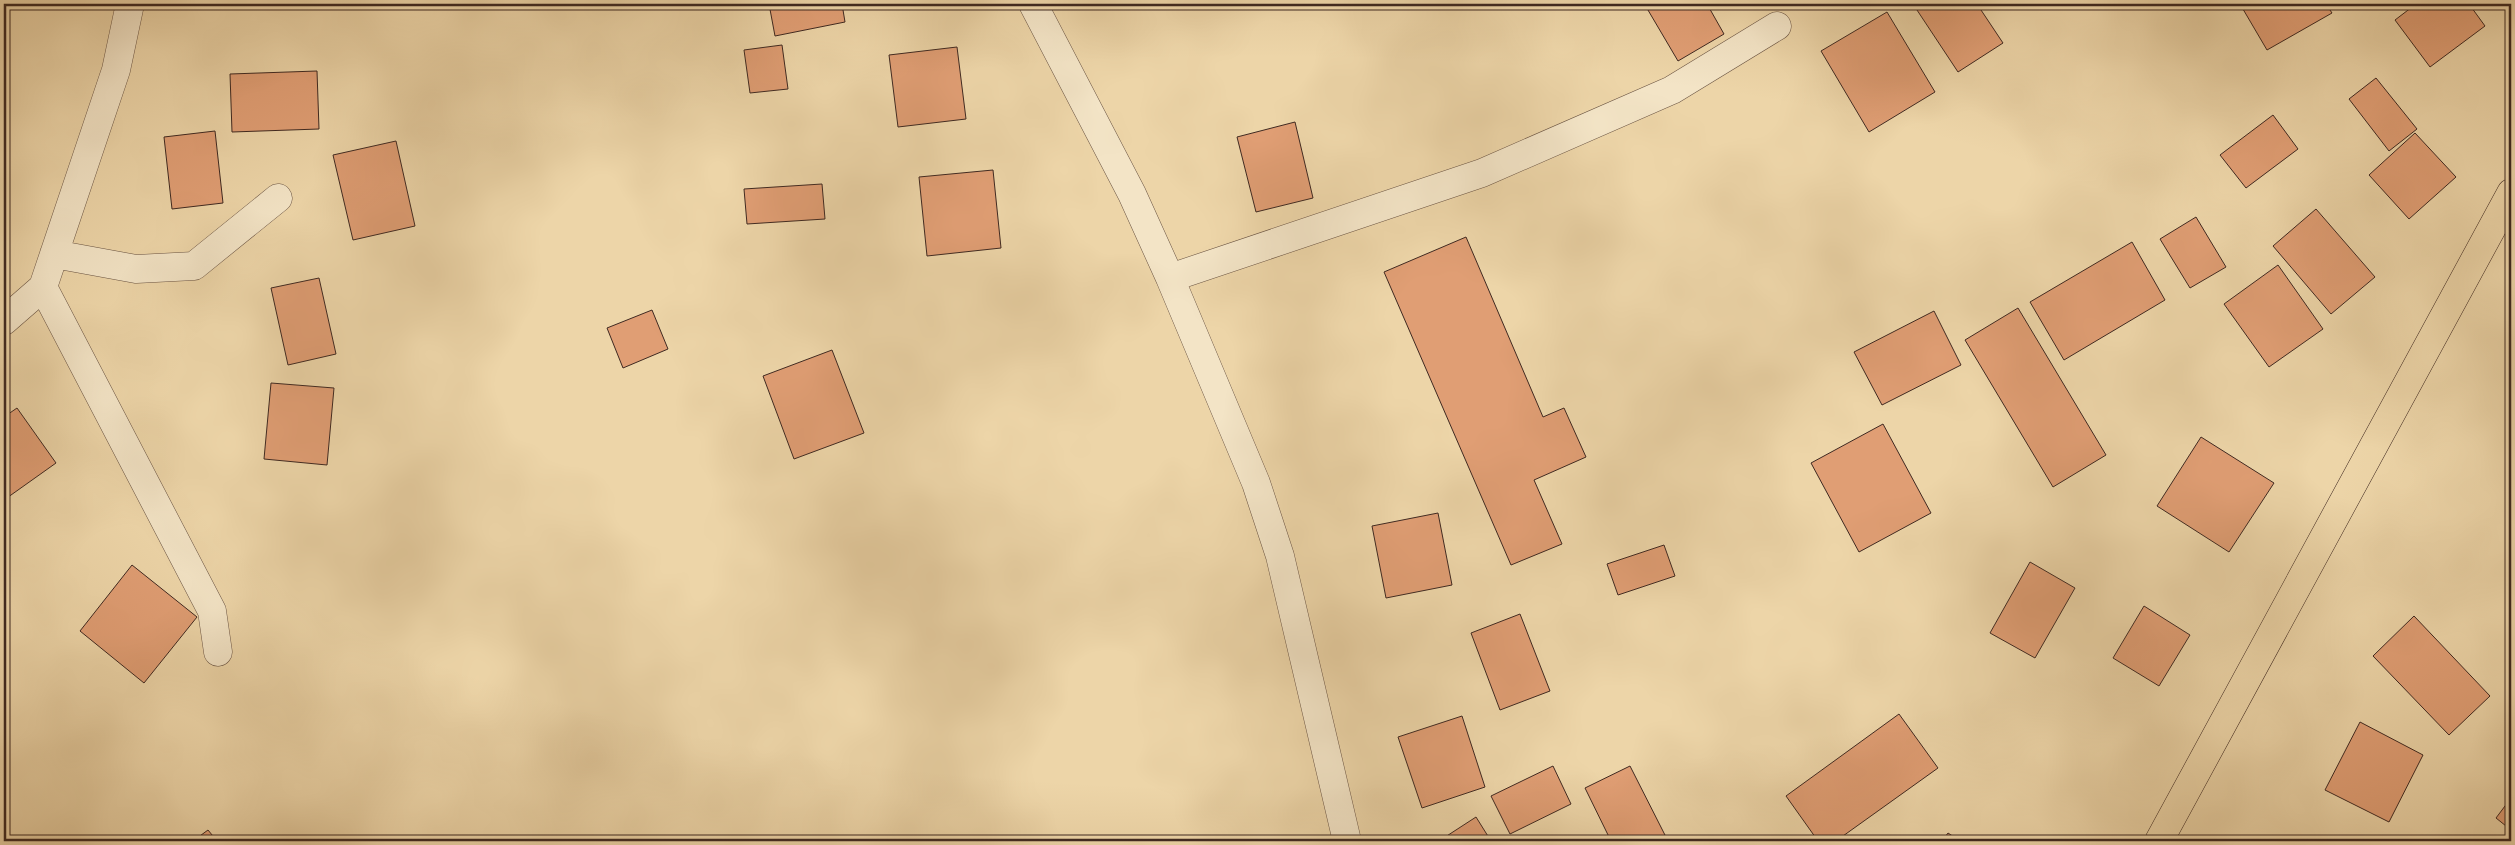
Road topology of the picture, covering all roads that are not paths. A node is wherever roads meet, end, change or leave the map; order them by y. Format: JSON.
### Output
{"nodes":[{"id":1,"x":130,"y":4,"type":"edge"},
{"id":2,"x":1033,"y":4,"type":"edge"},
{"id":3,"x":1777,"y":26,"type":"dead end"},
{"id":4,"x":2511,"y":193,"type":"edge"},
{"id":5,"x":278,"y":198,"type":"dead end"},
{"id":6,"x":54,"y":254,"type":"junction"},
{"id":7,"x":1170,"y":278,"type":"junction"},
{"id":8,"x":43,"y":287,"type":"junction"},
{"id":9,"x":4,"y":322,"type":"edge"},
{"id":10,"x":218,"y":652,"type":"dead end"},
{"id":11,"x":1347,"y":841,"type":"edge"},
{"id":12,"x":2159,"y":841,"type":"edge"}],
"edges":[{"from":1,"to":6,"type":"street"},
{"from":2,"to":7,"type":"street"},
{"from":3,"to":7,"type":"street"},
{"from":4,"to":12,"type":"main road"},
{"from":5,"to":6,"type":"street"},
{"from":6,"to":8,"type":"street"},
{"from":7,"to":11,"type":"street"},
{"from":8,"to":9,"type":"street"},
{"from":8,"to":10,"type":"street"}]}
